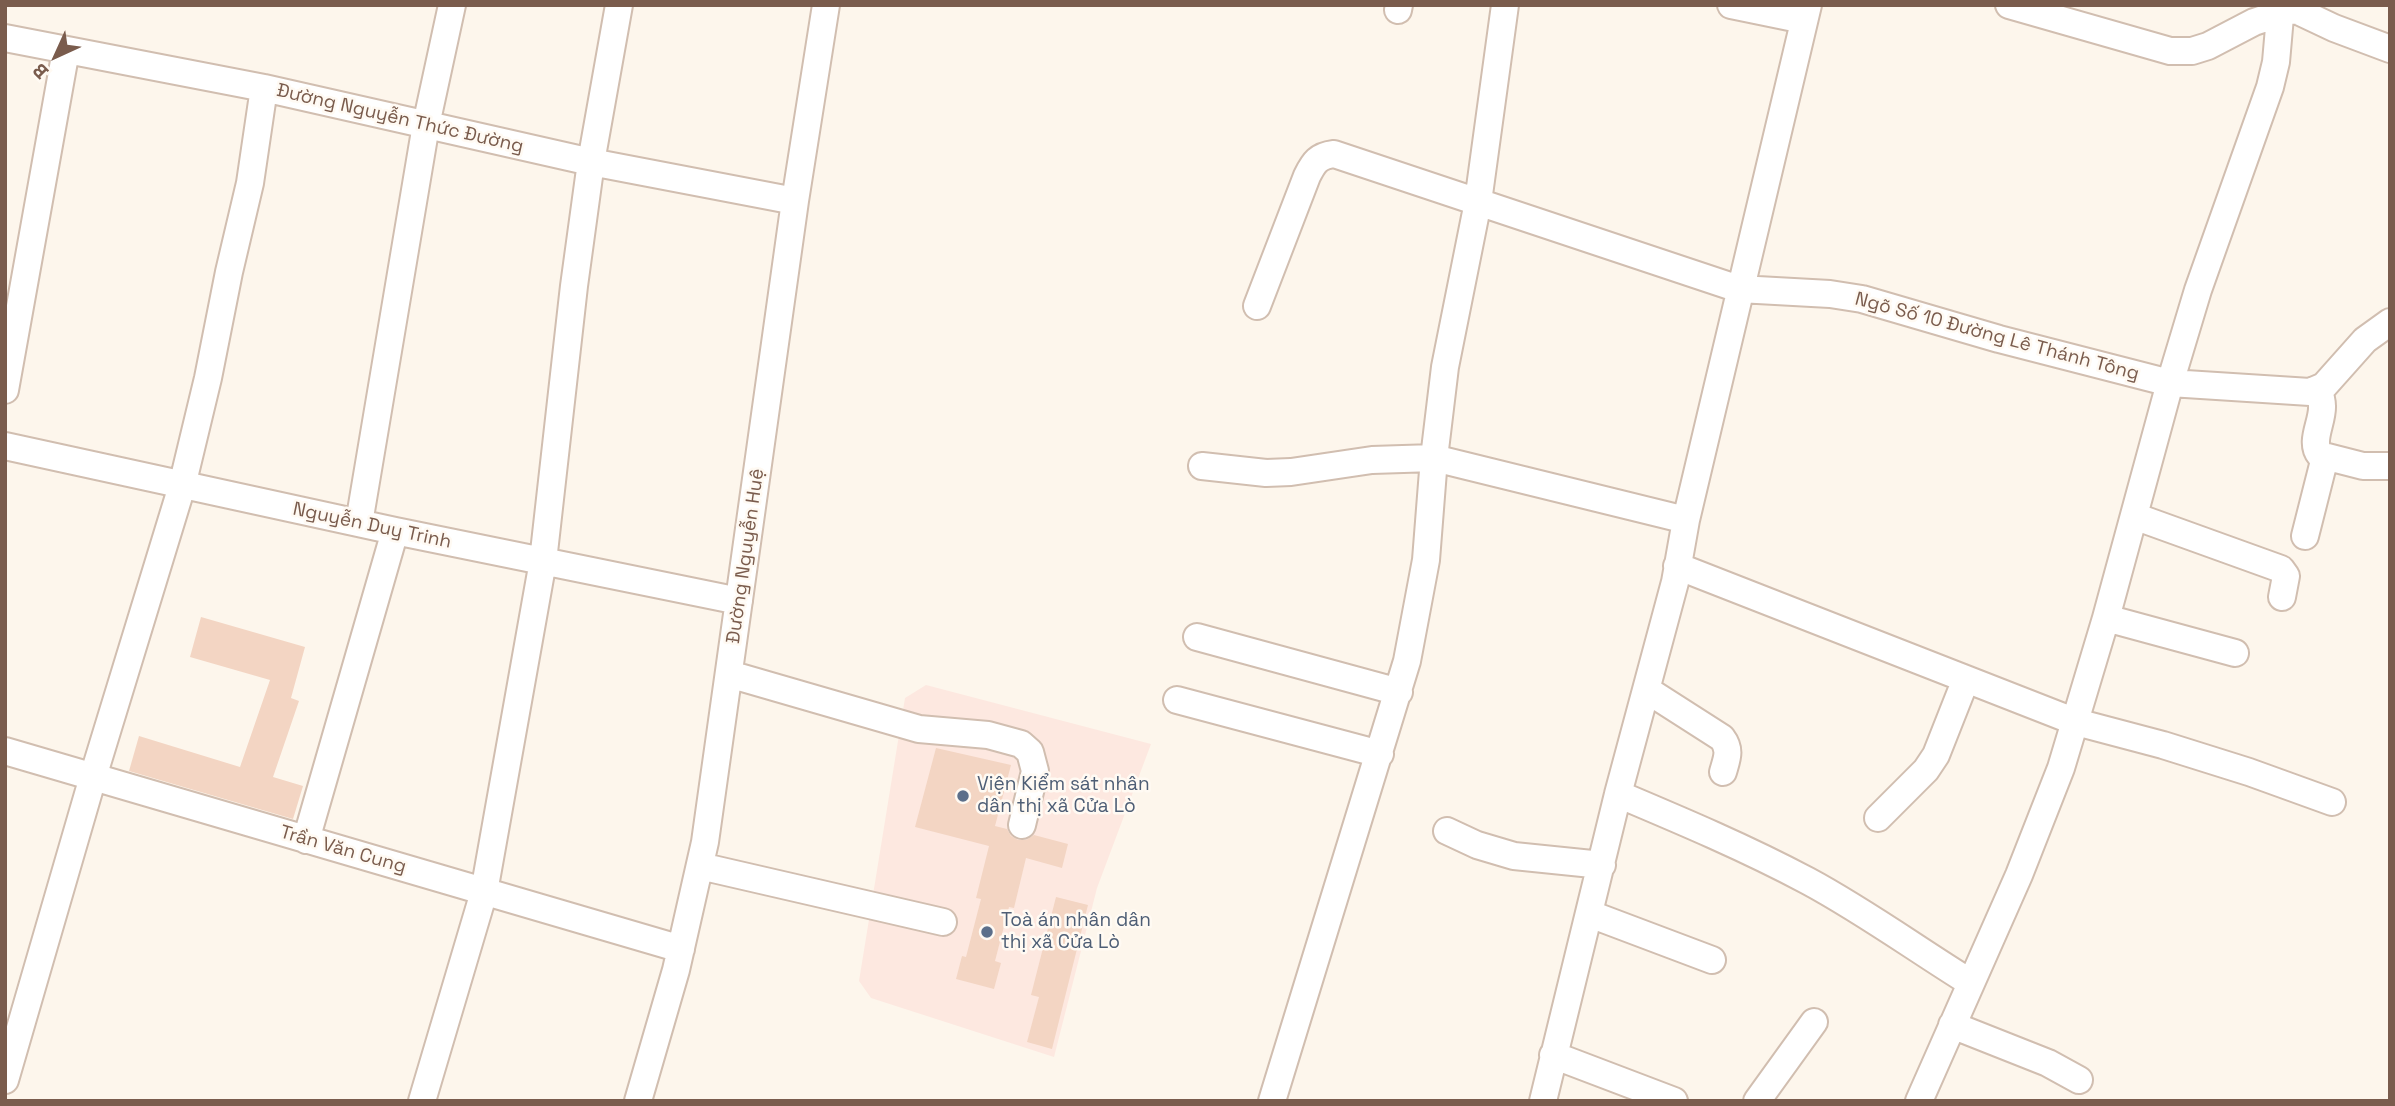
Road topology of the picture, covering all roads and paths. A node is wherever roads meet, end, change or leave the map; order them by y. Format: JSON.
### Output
{"nodes":[{"id":1,"x":452,"y":5,"type":"edge"},
{"id":2,"x":619,"y":5,"type":"edge"},
{"id":3,"x":826,"y":5,"type":"edge"},
{"id":4,"x":1505,"y":5,"type":"edge"},
{"id":5,"x":1731,"y":5,"type":"edge"},
{"id":6,"x":2010,"y":5,"type":"edge"},
{"id":7,"x":2281,"y":8,"type":"edge"},
{"id":8,"x":1806,"y":13,"type":"edge"},
{"id":9,"x":5,"y":38,"type":"edge"},
{"id":10,"x":2390,"y":49,"type":"edge"},
{"id":11,"x":66,"y":50,"type":"junction"},
{"id":12,"x":264,"y":88,"type":"junction"},
{"id":13,"x":426,"y":125,"type":"junction"},
{"id":14,"x":591,"y":162,"type":"junction"},
{"id":15,"x":794,"y":201,"type":"junction"},
{"id":16,"x":1478,"y":202,"type":"junction"},
{"id":17,"x":1739,"y":289,"type":"junction"},
{"id":18,"x":1257,"y":306,"type":"dead end"},
{"id":19,"x":2390,"y":322,"type":"edge"},
{"id":20,"x":2170,"y":383,"type":"junction"},
{"id":21,"x":2318,"y":389,"type":"junction"},
{"id":22,"x":5,"y":390,"type":"edge"},
{"id":23,"x":5,"y":446,"type":"edge"},
{"id":24,"x":2325,"y":457,"type":"junction"},
{"id":25,"x":1434,"y":458,"type":"junction"},
{"id":26,"x":1202,"y":466,"type":"dead end"},
{"id":27,"x":2390,"y":466,"type":"edge"},
{"id":28,"x":182,"y":486,"type":"junction"},
{"id":29,"x":2134,"y":516,"type":"junction"},
{"id":30,"x":1686,"y":520,"type":"junction"},
{"id":31,"x":359,"y":523,"type":"junction"},
{"id":32,"x":395,"y":531,"type":"junction"},
{"id":33,"x":2305,"y":536,"type":"dead end"},
{"id":34,"x":543,"y":561,"type":"junction"},
{"id":35,"x":1677,"y":566,"type":"junction"},
{"id":36,"x":2282,"y":597,"type":"dead end"},
{"id":37,"x":739,"y":601,"type":"junction"},
{"id":38,"x":2106,"y":618,"type":"junction"},
{"id":39,"x":1197,"y":637,"type":"dead end"},
{"id":40,"x":2235,"y":653,"type":"dead end"},
{"id":41,"x":729,"y":674,"type":"junction"},
{"id":42,"x":1966,"y":679,"type":"junction"},
{"id":43,"x":1647,"y":690,"type":"junction"},
{"id":44,"x":1399,"y":692,"type":"junction"},
{"id":45,"x":1177,"y":700,"type":"dead end"},
{"id":46,"x":2076,"y":722,"type":"junction"},
{"id":47,"x":5,"y":751,"type":"edge"},
{"id":48,"x":1380,"y":754,"type":"junction"},
{"id":49,"x":1723,"y":772,"type":"dead end"},
{"id":50,"x":93,"y":777,"type":"junction"},
{"id":51,"x":1618,"y":794,"type":"junction"},
{"id":52,"x":2332,"y":802,"type":"dead end"},
{"id":53,"x":1878,"y":818,"type":"dead end"},
{"id":54,"x":1022,"y":825,"type":"dead end"},
{"id":55,"x":1447,"y":831,"type":"dead end"},
{"id":56,"x":306,"y":839,"type":"junction"},
{"id":57,"x":1602,"y":865,"type":"junction"},
{"id":58,"x":700,"y":866,"type":"junction"},
{"id":59,"x":484,"y":892,"type":"junction"},
{"id":60,"x":1590,"y":914,"type":"junction"},
{"id":61,"x":943,"y":922,"type":"dead end"},
{"id":62,"x":681,"y":950,"type":"junction"},
{"id":63,"x":1712,"y":960,"type":"dead end"},
{"id":64,"x":1971,"y":983,"type":"junction"},
{"id":65,"x":1814,"y":1022,"type":"dead end"},
{"id":66,"x":1952,"y":1025,"type":"junction"},
{"id":67,"x":1553,"y":1055,"type":"junction"},
{"id":68,"x":5,"y":1080,"type":"edge"},
{"id":69,"x":2079,"y":1080,"type":"dead end"},
{"id":70,"x":1927,"y":1098,"type":"edge"},
{"id":71,"x":422,"y":1101,"type":"edge"},
{"id":72,"x":638,"y":1101,"type":"edge"},
{"id":73,"x":1272,"y":1101,"type":"edge"},
{"id":74,"x":1543,"y":1101,"type":"edge"},
{"id":75,"x":1674,"y":1101,"type":"edge"},
{"id":76,"x":1757,"y":1101,"type":"edge"}],
"edges":[{"from":1,"to":13,"type":"street"},
{"from":2,"to":14,"type":"street"},
{"from":3,"to":15,"type":"street","name":"Đường Nguyễn Huệ"},
{"from":4,"to":16,"type":"street"},
{"from":5,"to":8,"type":"street"},
{"from":6,"to":7,"type":"street"},
{"from":7,"to":10,"type":"street"},
{"from":7,"to":20,"type":"street"},
{"from":8,"to":17,"type":"street"},
{"from":9,"to":11,"type":"street","name":"Đường Nguyễn Thức Đường"},
{"from":11,"to":12,"type":"street","name":"Đường Nguyễn Thức Đường"},
{"from":11,"to":22,"type":"street"},
{"from":12,"to":13,"type":"street","name":"Đường Nguyễn Thức Đường"},
{"from":12,"to":28,"type":"street"},
{"from":13,"to":14,"type":"street","name":"Đường Nguyễn Thức Đường"},
{"from":13,"to":31,"type":"street"},
{"from":14,"to":15,"type":"street","name":"Đường Nguyễn Thức Đường"},
{"from":14,"to":34,"type":"street"},
{"from":15,"to":37,"type":"street","name":"Đường Nguyễn Huệ"},
{"from":16,"to":17,"type":"street","name":"Ngõ Số 10 Đường Lê Thánh Tông"},
{"from":16,"to":18,"type":"street","name":"Ngõ Số 10 Đường Lê Thánh Tông"},
{"from":16,"to":25,"type":"street"},
{"from":17,"to":20,"type":"street","name":"Ngõ Số 10 Đường Lê Thánh Tông"},
{"from":17,"to":30,"type":"street"},
{"from":19,"to":21,"type":"street"},
{"from":20,"to":21,"type":"street","name":"Ngõ Số 10 Đường Lê Thánh Tông"},
{"from":20,"to":29,"type":"street"},
{"from":21,"to":24,"type":"street"},
{"from":23,"to":28,"type":"street","name":"Nguyễn Duy Trinh"},
{"from":24,"to":27,"type":"street"},
{"from":24,"to":33,"type":"street"},
{"from":25,"to":26,"type":"street"},
{"from":25,"to":30,"type":"street"},
{"from":25,"to":44,"type":"street"},
{"from":28,"to":31,"type":"street","name":"Nguyễn Duy Trinh"},
{"from":28,"to":50,"type":"street"},
{"from":29,"to":36,"type":"street"},
{"from":29,"to":38,"type":"street"},
{"from":30,"to":35,"type":"street"},
{"from":31,"to":32,"type":"street","name":"Nguyễn Duy Trinh"},
{"from":32,"to":34,"type":"street","name":"Nguyễn Duy Trinh"},
{"from":32,"to":56,"type":"street"},
{"from":34,"to":37,"type":"street","name":"Nguyễn Duy Trinh"},
{"from":34,"to":59,"type":"street"},
{"from":35,"to":42,"type":"street"},
{"from":35,"to":43,"type":"street"},
{"from":37,"to":41,"type":"street","name":"Đường Nguyễn Huệ"},
{"from":38,"to":40,"type":"street"},
{"from":38,"to":46,"type":"street"},
{"from":39,"to":44,"type":"street"},
{"from":41,"to":54,"type":"street"},
{"from":41,"to":58,"type":"street","name":"Đường Nguyễn Huệ"},
{"from":42,"to":46,"type":"street"},
{"from":42,"to":53,"type":"street"},
{"from":43,"to":49,"type":"street"},
{"from":43,"to":51,"type":"street"},
{"from":44,"to":48,"type":"street"},
{"from":45,"to":48,"type":"street"},
{"from":46,"to":52,"type":"street"},
{"from":46,"to":64,"type":"street"},
{"from":47,"to":50,"type":"street","name":"Trần Văn Cung"},
{"from":48,"to":73,"type":"street"},
{"from":50,"to":56,"type":"street","name":"Trần Văn Cung"},
{"from":50,"to":68,"type":"street"},
{"from":51,"to":57,"type":"street"},
{"from":51,"to":64,"type":"street"},
{"from":55,"to":57,"type":"street"},
{"from":56,"to":59,"type":"street","name":"Trần Văn Cung"},
{"from":57,"to":60,"type":"street"},
{"from":58,"to":61,"type":"street"},
{"from":58,"to":62,"type":"street","name":"Đường Nguyễn Huệ"},
{"from":59,"to":62,"type":"street","name":"Trần Văn Cung"},
{"from":59,"to":71,"type":"street"},
{"from":60,"to":63,"type":"street"},
{"from":60,"to":67,"type":"street"},
{"from":62,"to":72,"type":"street","name":"Đường Nguyễn Huệ"},
{"from":64,"to":66,"type":"street"},
{"from":65,"to":76,"type":"street"},
{"from":66,"to":69,"type":"street"},
{"from":66,"to":70,"type":"street"},
{"from":67,"to":74,"type":"street"},
{"from":67,"to":75,"type":"street"}]}
